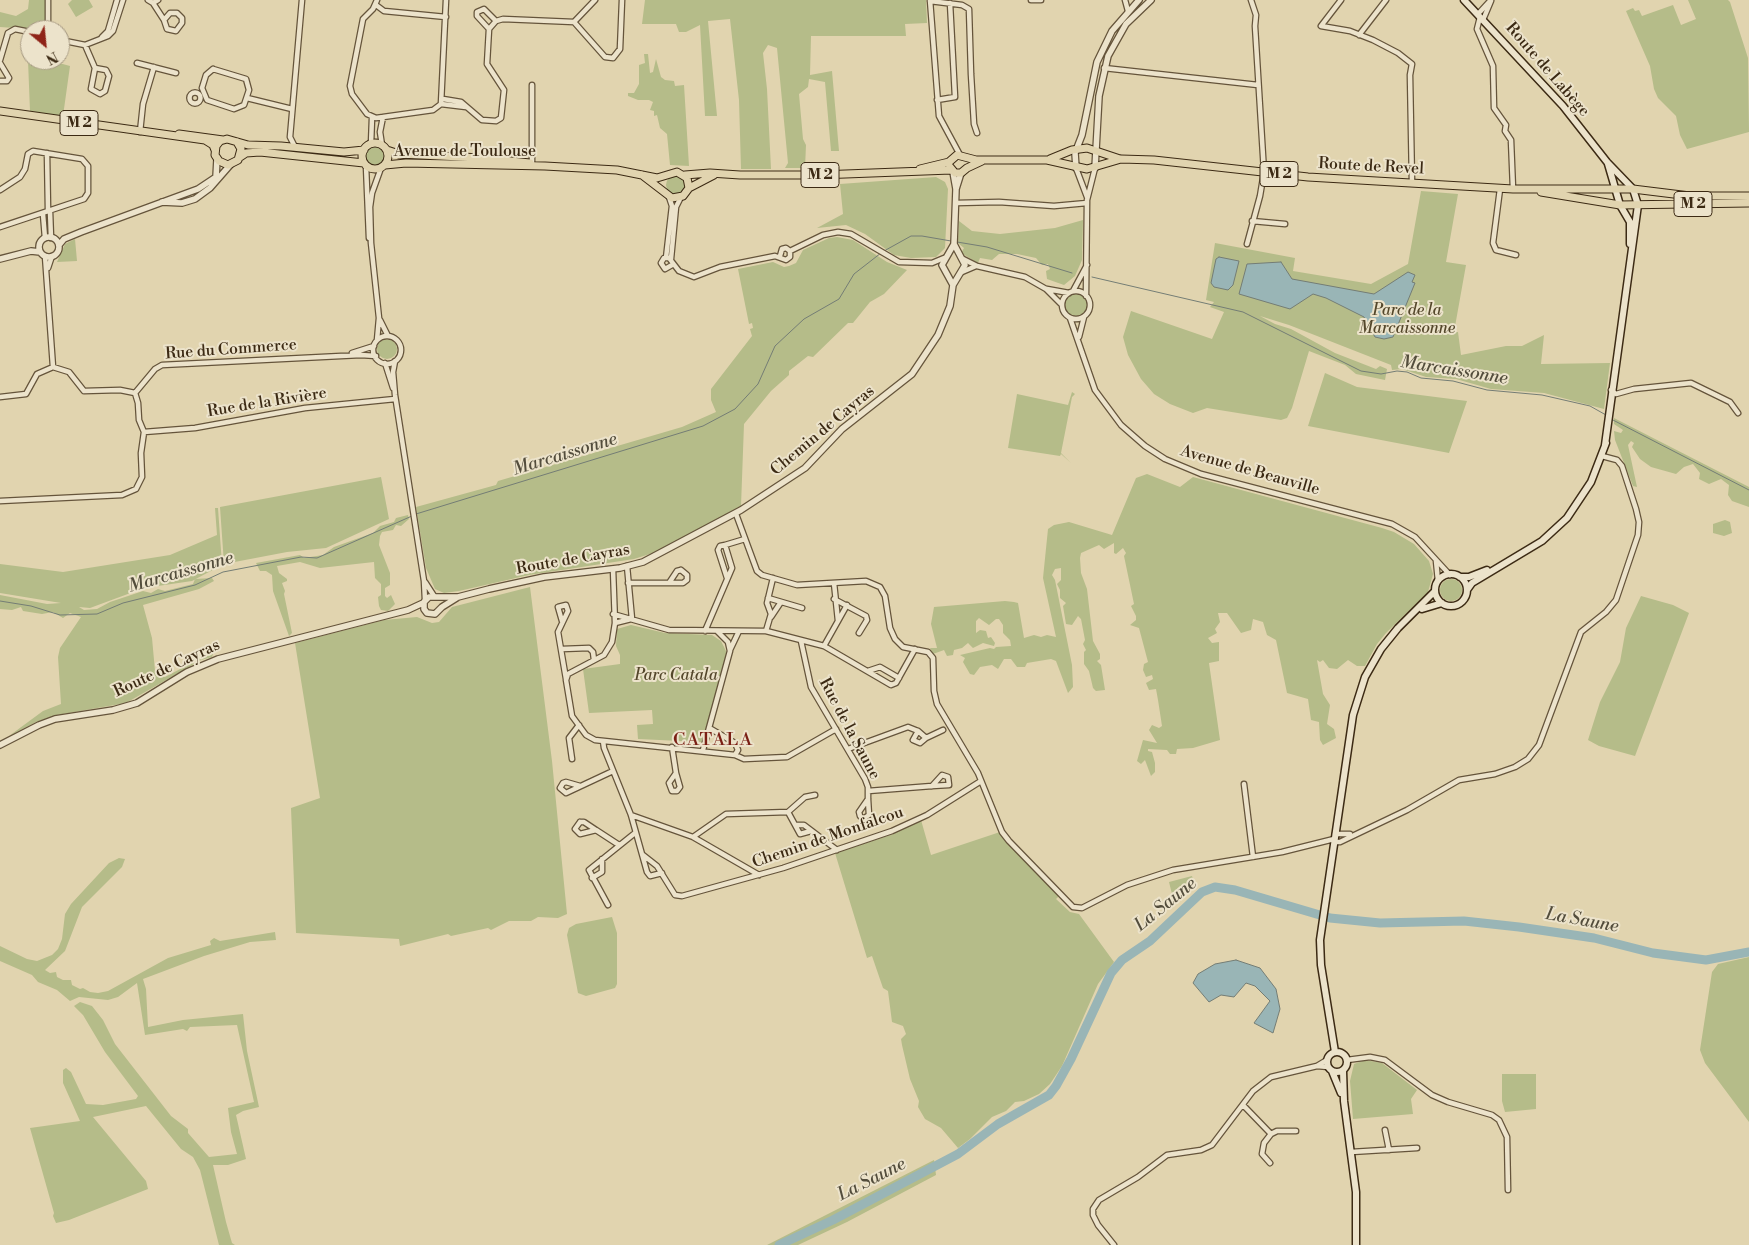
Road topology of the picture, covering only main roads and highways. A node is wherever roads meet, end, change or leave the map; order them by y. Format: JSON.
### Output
{"nodes":[{"id":1,"x":1464,"y":0,"type":"edge"},
{"id":2,"x":0,"y":111,"type":"edge"},
{"id":3,"x":159,"y":134,"type":"junction"},
{"id":4,"x":223,"y":140,"type":"junction"},
{"id":5,"x":237,"y":142,"type":"junction"},
{"id":6,"x":385,"y":148,"type":"junction"},
{"id":7,"x":215,"y":150,"type":"junction"},
{"id":8,"x":364,"y":150,"type":"junction"},
{"id":9,"x":962,"y":156,"type":"junction"},
{"id":10,"x":240,"y":157,"type":"junction"},
{"id":11,"x":1120,"y":159,"type":"junction"},
{"id":12,"x":985,"y":160,"type":"junction"},
{"id":13,"x":1047,"y":160,"type":"junction"},
{"id":14,"x":1607,"y":162,"type":"junction"},
{"id":15,"x":365,"y":164,"type":"junction"},
{"id":16,"x":951,"y":165,"type":"junction"},
{"id":17,"x":545,"y":166,"type":"junction"},
{"id":18,"x":383,"y":167,"type":"junction"},
{"id":19,"x":967,"y":168,"type":"junction"},
{"id":20,"x":719,"y":174,"type":"junction"},
{"id":21,"x":642,"y":175,"type":"junction"},
{"id":22,"x":685,"y":175,"type":"junction"},
{"id":23,"x":666,"y":176,"type":"junction"},
{"id":24,"x":689,"y":188,"type":"junction"},
{"id":25,"x":1632,"y":188,"type":"junction"},
{"id":26,"x":1614,"y":189,"type":"junction"},
{"id":27,"x":1531,"y":190,"type":"junction"},
{"id":28,"x":666,"y":193,"type":"junction"},
{"id":29,"x":1749,"y":196,"type":"edge"},
{"id":30,"x":1749,"y":202,"type":"edge"},
{"id":31,"x":1620,"y":205,"type":"junction"},
{"id":32,"x":1638,"y":205,"type":"junction"},
{"id":33,"x":1631,"y":253,"type":"junction"},
{"id":34,"x":1514,"y":558,"type":"junction"},
{"id":35,"x":1460,"y":578,"type":"junction"},
{"id":36,"x":1467,"y":590,"type":"junction"},
{"id":37,"x":1435,"y":591,"type":"junction"},
{"id":38,"x":1442,"y":603,"type":"junction"},
{"id":39,"x":1418,"y":610,"type":"junction"},
{"id":40,"x":1335,"y":1052,"type":"junction"},
{"id":41,"x":1330,"y":1069,"type":"junction"},
{"id":42,"x":1343,"y":1071,"type":"junction"},
{"id":43,"x":1344,"y":1101,"type":"junction"},
{"id":44,"x":1356,"y":1245,"type":"edge"}],
"edges":[{"from":1,"to":14,"type":"main road","name":"Route de Labège"},
{"from":2,"to":3,"type":"main road","number":"M 2"},
{"from":3,"to":4,"type":"main road","number":"M 2"},
{"from":3,"to":7,"type":"main road","number":"M 2"},
{"from":4,"to":5,"type":"main road"},
{"from":4,"to":7,"type":"main road"},
{"from":5,"to":8,"type":"main road"},
{"from":5,"to":10,"type":"main road"},
{"from":6,"to":8,"type":"main road"},
{"from":6,"to":17,"type":"main road","name":"Avenue de Toulouse"},
{"from":6,"to":18,"type":"main road"},
{"from":7,"to":10,"type":"main road"},
{"from":8,"to":15,"type":"main road"},
{"from":9,"to":12,"type":"main road","name":"Route de Revel","number":"M 2"},
{"from":9,"to":16,"type":"main road","name":"Route de Revel"},
{"from":9,"to":19,"type":"main road"},
{"from":10,"to":15,"type":"main road"},
{"from":11,"to":13,"type":"main road","name":"Route de Revel","number":"M 2"},
{"from":11,"to":13,"type":"main road","name":"Route de Revel","number":"M 2"},
{"from":11,"to":27,"type":"main road","name":"Route de Revel","number":"M 2"},
{"from":12,"to":13,"type":"main road","name":"Route de Revel","number":"M 2"},
{"from":12,"to":19,"type":"main road","name":"Route de Revel","number":"M 2"},
{"from":14,"to":25,"type":"main road","name":"Route de Labège"},
{"from":14,"to":26,"type":"main road","name":"Route de Labège"},
{"from":15,"to":18,"type":"main road"},
{"from":16,"to":19,"type":"main road","name":"Route de Revel"},
{"from":16,"to":20,"type":"main road","name":"Route de Revel","number":"M 2"},
{"from":17,"to":18,"type":"main road","name":"Avenue de Toulouse"},
{"from":17,"to":21,"type":"main road","name":"Avenue de Toulouse"},
{"from":20,"to":22,"type":"main road","name":"Route de Revel","number":"M 2"},
{"from":20,"to":24,"type":"main road","name":"Route de Revel","number":"M 2"},
{"from":21,"to":23,"type":"main road"},
{"from":21,"to":28,"type":"main road"},
{"from":22,"to":23,"type":"main road"},
{"from":22,"to":24,"type":"main road"},
{"from":23,"to":28,"type":"main road"},
{"from":24,"to":28,"type":"main road"},
{"from":25,"to":26,"type":"main road","name":"Route de Revel"},
{"from":25,"to":29,"type":"main road","name":"Route de Revel","number":"M 2"},
{"from":25,"to":32,"type":"main road"},
{"from":26,"to":27,"type":"main road","name":"Route de Revel","number":"M 2"},
{"from":26,"to":31,"type":"main road","name":"Route de Labège"},
{"from":27,"to":31,"type":"main road","name":"Route de Revel","number":"M 2"},
{"from":30,"to":32,"type":"main road","name":"Route de Revel","number":"M 2"},
{"from":31,"to":32,"type":"main road","name":"Route de Revel"},
{"from":31,"to":33,"type":"main road","name":"Route de Labège"},
{"from":32,"to":33,"type":"main road"},
{"from":33,"to":34,"type":"main road"},
{"from":34,"to":35,"type":"main road"},
{"from":34,"to":36,"type":"main road"},
{"from":35,"to":36,"type":"main road"},
{"from":35,"to":37,"type":"main road"},
{"from":36,"to":38,"type":"main road"},
{"from":37,"to":38,"type":"main road"},
{"from":37,"to":39,"type":"main road"},
{"from":38,"to":39,"type":"main road"},
{"from":39,"to":40,"type":"main road"},
{"from":40,"to":41,"type":"main road"},
{"from":40,"to":42,"type":"main road"},
{"from":41,"to":42,"type":"main road"},
{"from":41,"to":43,"type":"main road"},
{"from":42,"to":43,"type":"main road"},
{"from":43,"to":44,"type":"main road"}]}
